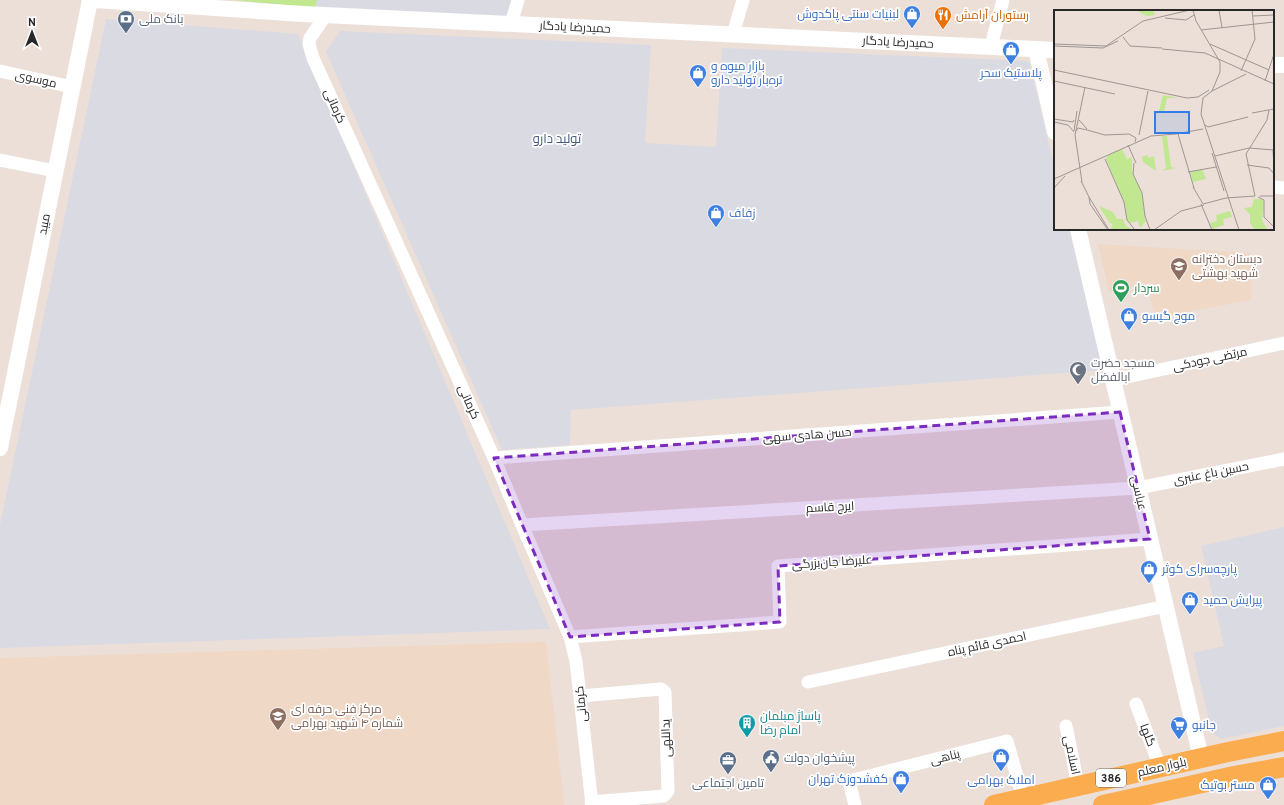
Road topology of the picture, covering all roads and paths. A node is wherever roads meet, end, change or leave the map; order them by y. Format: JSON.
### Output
{"nodes":[{"id":1,"x":90,"y":0,"type":"edge"},
{"id":2,"x":95,"y":0,"type":"edge"},
{"id":3,"x":518,"y":0,"type":"edge"},
{"id":4,"x":743,"y":0,"type":"edge"},
{"id":5,"x":1003,"y":0,"type":"edge"},
{"id":6,"x":129,"y":1,"type":"edge"},
{"id":7,"x":326,"y":15,"type":"junction"},
{"id":8,"x":511,"y":24,"type":"junction"},
{"id":9,"x":733,"y":34,"type":"junction"},
{"id":10,"x":991,"y":46,"type":"junction"},
{"id":11,"x":1036,"y":49,"type":"junction"},
{"id":12,"x":1054,"y":50,"type":"edge"},
{"id":13,"x":1274,"y":64,"type":"edge"},
{"id":14,"x":1284,"y":65,"type":"edge"},
{"id":15,"x":0,"y":71,"type":"edge"},
{"id":16,"x":72,"y":87,"type":"junction"},
{"id":17,"x":1054,"y":128,"type":"edge"},
{"id":18,"x":0,"y":160,"type":"edge"},
{"id":19,"x":55,"y":172,"type":"junction"},
{"id":20,"x":1078,"y":230,"type":"edge"},
{"id":21,"x":1284,"y":342,"type":"edge"},
{"id":22,"x":1113,"y":380,"type":"junction"},
{"id":23,"x":1120,"y":412,"type":"junction"},
{"id":24,"x":1,"y":440,"type":"edge"},
{"id":25,"x":494,"y":458,"type":"junction"},
{"id":26,"x":1284,"y":459,"type":"edge"},
{"id":27,"x":1138,"y":488,"type":"junction"},
{"id":28,"x":522,"y":525,"type":"junction"},
{"id":29,"x":1150,"y":539,"type":"junction"},
{"id":30,"x":1166,"y":606,"type":"junction"},
{"id":31,"x":570,"y":637,"type":"junction"},
{"id":32,"x":808,"y":682,"type":"dead end"},
{"id":33,"x":580,"y":696,"type":"junction"},
{"id":34,"x":1136,"y":704,"type":"dead end"},
{"id":35,"x":1066,"y":726,"type":"dead end"},
{"id":36,"x":1284,"y":741,"type":"edge"},
{"id":37,"x":1201,"y":758,"type":"junction"},
{"id":38,"x":1160,"y":767,"type":"junction"},
{"id":39,"x":1284,"y":767,"type":"edge"},
{"id":40,"x":1078,"y":785,"type":"junction"},
{"id":41,"x":1023,"y":798,"type":"junction"},
{"id":42,"x":591,"y":803,"type":"edge"},
{"id":43,"x":855,"y":805,"type":"edge"},
{"id":44,"x":994,"y":805,"type":"edge"},
{"id":45,"x":1103,"y":805,"type":"edge"}],
"edges":[{"from":1,"to":16,"type":"street","name":"میبد"},
{"from":2,"to":6,"type":"street","name":"حمیدرضا یادگار"},
{"from":3,"to":8,"type":"street"},
{"from":4,"to":9,"type":"street"},
{"from":5,"to":10,"type":"street"},
{"from":6,"to":7,"type":"street","name":"حمیدرضا یادگار"},
{"from":7,"to":8,"type":"street","name":"حمیدرضا یادگار"},
{"from":7,"to":25,"type":"street","name":"کرمانی"},
{"from":8,"to":9,"type":"street","name":"حمیدرضا یادگار"},
{"from":9,"to":10,"type":"street","name":"حمیدرضا یادگار"},
{"from":10,"to":11,"type":"street","name":"حمیدرضا یادگار"},
{"from":11,"to":12,"type":"street","name":"حمیدرضا یادگار"},
{"from":11,"to":17,"type":"street"},
{"from":13,"to":14,"type":"street"},
{"from":15,"to":16,"type":"street","name":"موسوی"},
{"from":16,"to":19,"type":"street","name":"میبد"},
{"from":18,"to":19,"type":"street"},
{"from":19,"to":24,"type":"street","name":"میبد"},
{"from":20,"to":22,"type":"street","name":"عباسی"},
{"from":21,"to":22,"type":"street","name":"مرتضی جودکی"},
{"from":22,"to":23,"type":"street","name":"عباسی"},
{"from":23,"to":25,"type":"street","name":"حسن هادی سهی"},
{"from":23,"to":27,"type":"street","name":"عباسی"},
{"from":25,"to":28,"type":"street","name":"کرمانی"},
{"from":26,"to":27,"type":"street","name":"حسین باغ عنبری"},
{"from":27,"to":28,"type":"street","name":"ایرج قاسم"},
{"from":27,"to":29,"type":"street","name":"عباسی"},
{"from":28,"to":31,"type":"street","name":"کرمانی"},
{"from":29,"to":30,"type":"street","name":"عباسی"},
{"from":29,"to":31,"type":"street","name":"علیرضا جان‌بزرگی"},
{"from":30,"to":32,"type":"street","name":"احمدی قائم پناه"},
{"from":30,"to":37,"type":"street","name":"عباسی"},
{"from":31,"to":33,"type":"street","name":"کرمانی"},
{"from":33,"to":42,"type":"street","name":"کرمانی"},
{"from":33,"to":42,"type":"street","name":"یداللهی"},
{"from":34,"to":38,"type":"street","name":"گلها"},
{"from":35,"to":40,"type":"street","name":"اسلامی"},
{"from":36,"to":37,"type":"main road","name":"بلوار معلم","number":"386"},
{"from":37,"to":38,"type":"main road","name":"بلوار معلم","number":"386"},
{"from":38,"to":40,"type":"main road","name":"بلوار معلم","number":"386"},
{"from":39,"to":45,"type":"main road","name":"بلوار معلم","number":"386"},
{"from":40,"to":41,"type":"main road","name":"بلوار معلم","number":"386"},
{"from":41,"to":43,"type":"street","name":"پناهی"},
{"from":41,"to":44,"type":"main road","name":"بلوار معلم","number":"386"}]}
